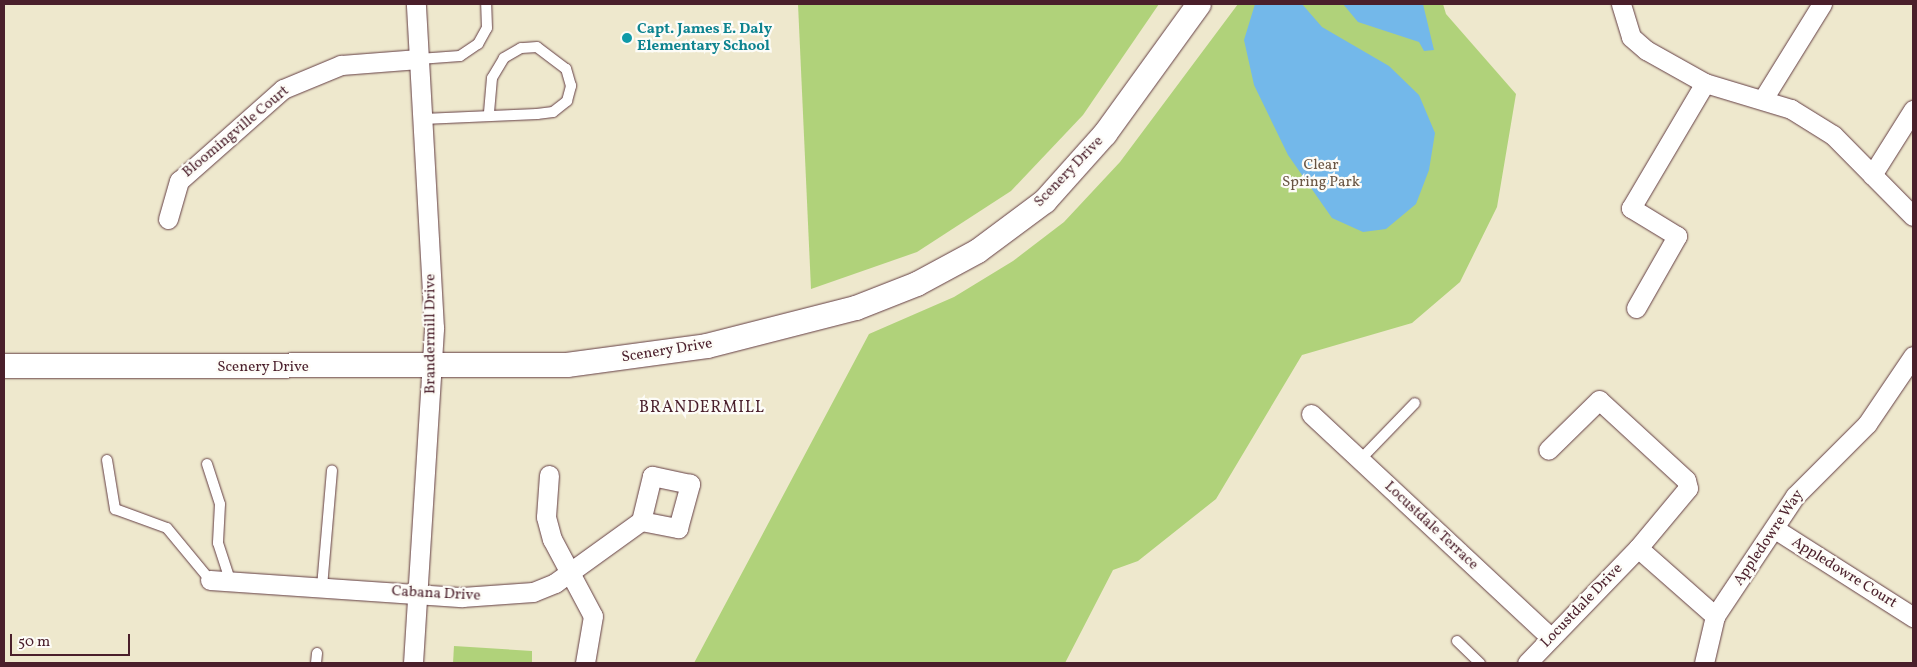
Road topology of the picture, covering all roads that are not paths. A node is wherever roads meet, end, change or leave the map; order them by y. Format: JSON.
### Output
{"nodes":[{"id":1,"x":416,"y":4,"type":"edge"},
{"id":2,"x":486,"y":4,"type":"edge"},
{"id":3,"x":1199,"y":4,"type":"edge"},
{"id":4,"x":1620,"y":4,"type":"edge"},
{"id":5,"x":1822,"y":4,"type":"edge"},
{"id":6,"x":419,"y":59,"type":"junction"},
{"id":7,"x":1705,"y":83,"type":"junction"},
{"id":8,"x":1763,"y":99,"type":"junction"},
{"id":9,"x":1913,"y":110,"type":"edge"},
{"id":10,"x":489,"y":116,"type":"junction"},
{"id":11,"x":422,"y":119,"type":"junction"},
{"id":12,"x":1872,"y":175,"type":"junction"},
{"id":13,"x":1913,"y":216,"type":"edge"},
{"id":14,"x":168,"y":219,"type":"dead end"},
{"id":15,"x":1636,"y":308,"type":"dead end"},
{"id":16,"x":1912,"y":360,"type":"edge"},
{"id":17,"x":4,"y":366,"type":"edge"},
{"id":18,"x":433,"y":369,"type":"junction"},
{"id":19,"x":1415,"y":403,"type":"dead end"},
{"id":20,"x":1311,"y":414,"type":"dead end"},
{"id":21,"x":1548,"y":450,"type":"dead end"},
{"id":22,"x":107,"y":460,"type":"dead end"},
{"id":23,"x":1360,"y":460,"type":"junction"},
{"id":24,"x":207,"y":464,"type":"dead end"},
{"id":25,"x":332,"y":470,"type":"dead end"},
{"id":26,"x":549,"y":475,"type":"dead end"},
{"id":27,"x":641,"y":521,"type":"dead end"},
{"id":28,"x":1775,"y":529,"type":"junction"},
{"id":29,"x":1638,"y":548,"type":"junction"},
{"id":30,"x":570,"y":572,"type":"junction"},
{"id":31,"x":210,"y":580,"type":"joint"},
{"id":32,"x":230,"y":581,"type":"junction"},
{"id":33,"x":322,"y":587,"type":"junction"},
{"id":34,"x":418,"y":594,"type":"junction"},
{"id":35,"x":1715,"y":616,"type":"junction"},
{"id":36,"x":1913,"y":617,"type":"edge"},
{"id":37,"x":1551,"y":638,"type":"junction"},
{"id":38,"x":1457,"y":641,"type":"dead end"},
{"id":39,"x":413,"y":663,"type":"edge"},
{"id":40,"x":585,"y":663,"type":"edge"},
{"id":41,"x":1480,"y":663,"type":"edge"},
{"id":42,"x":1527,"y":663,"type":"edge"},
{"id":43,"x":1704,"y":663,"type":"edge"}],
"edges":[{"from":1,"to":6,"type":"street","name":"Brandermill Drive"},
{"from":2,"to":6,"type":"lane"},
{"from":3,"to":18,"type":"street","name":"Scenery Drive"},
{"from":4,"to":7,"type":"street"},
{"from":5,"to":8,"type":"street"},
{"from":6,"to":11,"type":"street","name":"Brandermill Drive"},
{"from":6,"to":14,"type":"street","name":"Bloomingville Court"},
{"from":7,"to":8,"type":"street"},
{"from":7,"to":15,"type":"street"},
{"from":8,"to":12,"type":"street"},
{"from":9,"to":12,"type":"street"},
{"from":10,"to":10,"type":"lane"},
{"from":10,"to":11,"type":"lane"},
{"from":11,"to":18,"type":"street","name":"Brandermill Drive"},
{"from":12,"to":13,"type":"street"},
{"from":16,"to":28,"type":"street","name":"Appledowre Way"},
{"from":17,"to":18,"type":"street","name":"Scenery Drive"},
{"from":18,"to":34,"type":"street","name":"Brandermill Drive"},
{"from":19,"to":23,"type":"lane"},
{"from":20,"to":23,"type":"street","name":"Locustdale Terrace"},
{"from":21,"to":29,"type":"street","name":"Locustdale Drive"},
{"from":22,"to":31,"type":"lane"},
{"from":23,"to":37,"type":"street","name":"Locustdale Terrace"},
{"from":24,"to":32,"type":"lane"},
{"from":25,"to":33,"type":"lane"},
{"from":26,"to":30,"type":"street"},
{"from":27,"to":30,"type":"street","name":"Cabana Drive"},
{"from":28,"to":35,"type":"street","name":"Appledowre Way"},
{"from":28,"to":36,"type":"street","name":"Appledowre Court"},
{"from":29,"to":35,"type":"street"},
{"from":29,"to":37,"type":"street","name":"Locustdale Drive"},
{"from":30,"to":34,"type":"street","name":"Cabana Drive"},
{"from":30,"to":40,"type":"street"},
{"from":31,"to":32,"type":"street","name":"Cabana Drive"},
{"from":32,"to":33,"type":"street","name":"Cabana Drive"},
{"from":33,"to":34,"type":"street","name":"Cabana Drive"},
{"from":34,"to":39,"type":"street","name":"Brandermill Drive"},
{"from":35,"to":43,"type":"street","name":"Appledowre Way"},
{"from":37,"to":42,"type":"street","name":"Locustdale Drive"},
{"from":38,"to":41,"type":"lane"}]}
